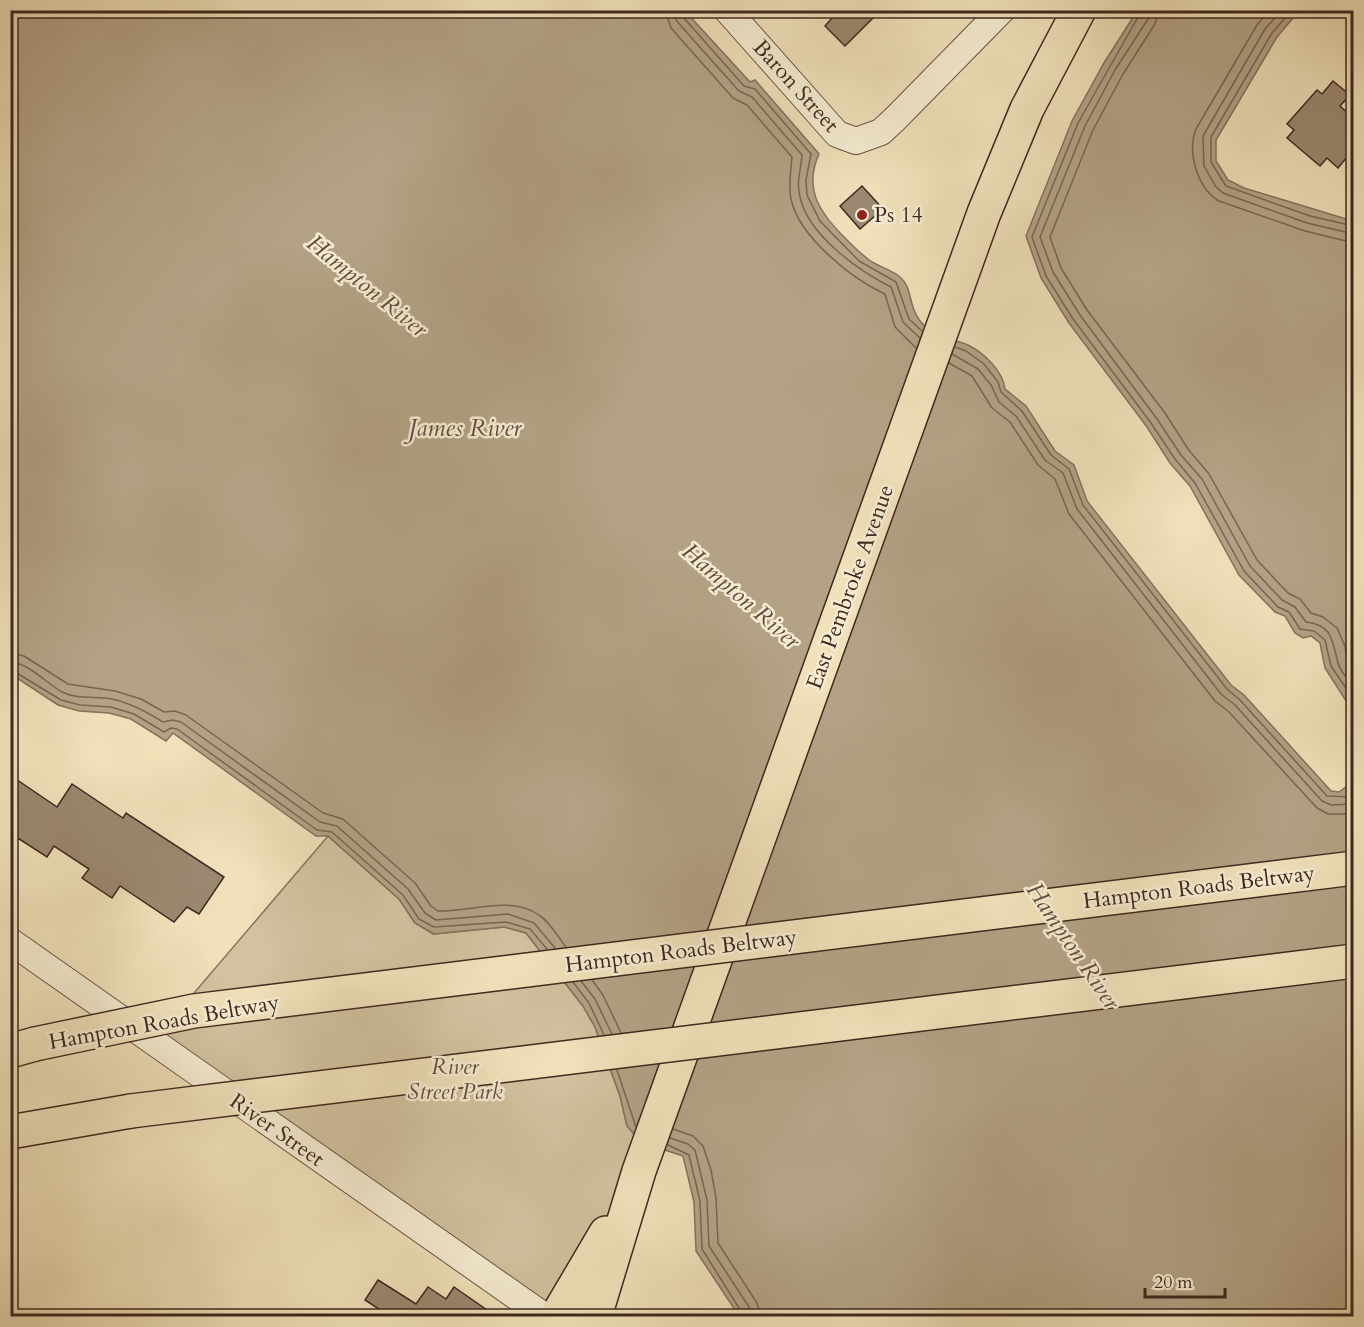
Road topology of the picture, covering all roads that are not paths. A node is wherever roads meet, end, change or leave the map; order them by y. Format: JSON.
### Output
{"nodes":[{"id":1,"x":727,"y":10,"type":"edge"},
{"id":2,"x":1002,"y":10,"type":"edge"},
{"id":3,"x":1079,"y":10,"type":"edge"},
{"id":4,"x":1353,"y":868,"type":"edge"},
{"id":5,"x":10,"y":941,"type":"edge"},
{"id":6,"x":1353,"y":961,"type":"edge"},
{"id":7,"x":23,"y":1047,"type":"edge"},
{"id":8,"x":10,"y":1132,"type":"edge"},
{"id":9,"x":639,"y":1171,"type":"junction"},
{"id":10,"x":544,"y":1317,"type":"edge"},
{"id":11,"x":557,"y":1317,"type":"edge"},
{"id":12,"x":595,"y":1317,"type":"edge"}],
"edges":[{"from":1,"to":2,"type":"street","name":"Baron Street"},
{"from":3,"to":9,"type":"main road","name":"East Pembroke Avenue","bridge":true},
{"from":4,"to":7,"type":"main road","name":"Hampton Roads Beltway","bridge":true},
{"from":5,"to":10,"type":"street","name":"River Street"},
{"from":6,"to":8,"type":"main road","bridge":true},
{"from":9,"to":11,"type":"main road","name":"East Pembroke Avenue"},
{"from":9,"to":12,"type":"main road","name":"East Pembroke Avenue"}]}
